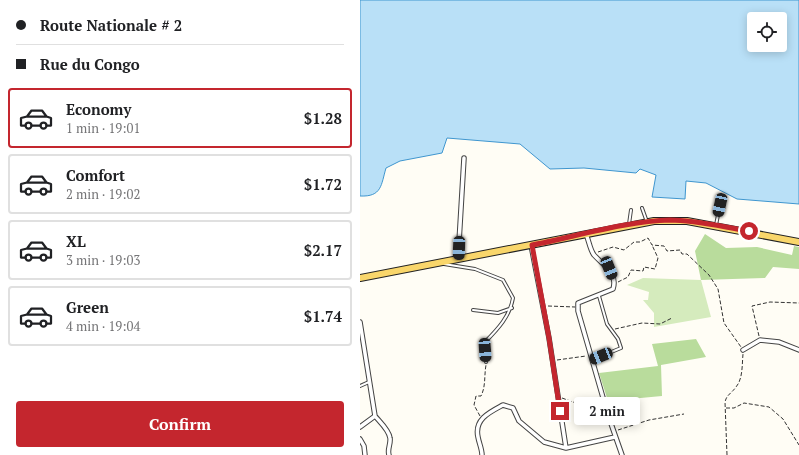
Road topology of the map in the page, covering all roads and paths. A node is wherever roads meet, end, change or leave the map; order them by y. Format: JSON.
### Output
{"nodes":[{"id":1,"x":464,"y":158,"type":"dead end"},
{"id":2,"x":720,"y":205,"type":"dead end"},
{"id":3,"x":642,"y":208,"type":"dead end"},
{"id":4,"x":631,"y":210,"type":"dead end"},
{"id":5,"x":647,"y":223,"type":"junction"},
{"id":6,"x":628,"y":226,"type":"junction"},
{"id":7,"x":715,"y":226,"type":"junction"},
{"id":8,"x":586,"y":234,"type":"junction"},
{"id":9,"x":799,"y":242,"type":"edge"},
{"id":10,"x":532,"y":245,"type":"junction"},
{"id":11,"x":652,"y":245,"type":"junction"},
{"id":12,"x":593,"y":254,"type":"junction"},
{"id":13,"x":458,"y":259,"type":"junction"},
{"id":14,"x":439,"y":263,"type":"junction"},
{"id":15,"x":360,"y":278,"type":"edge"},
{"id":16,"x":615,"y":282,"type":"junction"},
{"id":17,"x":598,"y":296,"type":"junction"},
{"id":18,"x":799,"y":303,"type":"edge"},
{"id":19,"x":543,"y":306,"type":"junction"},
{"id":20,"x":578,"y":307,"type":"junction"},
{"id":21,"x":512,"y":308,"type":"junction"},
{"id":22,"x":473,"y":310,"type":"dead end"},
{"id":23,"x":672,"y":318,"type":"dead end"},
{"id":24,"x":360,"y":322,"type":"edge"},
{"id":25,"x":612,"y":330,"type":"junction"},
{"id":26,"x":760,"y":340,"type":"junction"},
{"id":27,"x":743,"y":350,"type":"junction"},
{"id":28,"x":799,"y":350,"type":"edge"},
{"id":29,"x":590,"y":355,"type":"junction"},
{"id":30,"x":592,"y":360,"type":"junction"},
{"id":31,"x":553,"y":361,"type":"junction"},
{"id":32,"x":486,"y":362,"type":"joint"},
{"id":33,"x":369,"y":382,"type":"junction"},
{"id":34,"x":360,"y":386,"type":"edge"},
{"id":35,"x":558,"y":396,"type":"junction"},
{"id":36,"x":725,"y":408,"type":"junction"},
{"id":37,"x":607,"y":412,"type":"junction"},
{"id":38,"x":684,"y":414,"type":"dead end"},
{"id":39,"x":375,"y":416,"type":"junction"},
{"id":40,"x":482,"y":420,"type":"junction"},
{"id":41,"x":360,"y":427,"type":"edge"},
{"id":42,"x":613,"y":432,"type":"junction"},
{"id":43,"x":615,"y":437,"type":"junction"},
{"id":44,"x":360,"y":439,"type":"edge"},
{"id":45,"x":799,"y":445,"type":"edge"},
{"id":46,"x":566,"y":448,"type":"junction"},
{"id":47,"x":365,"y":455,"type":"edge"},
{"id":48,"x":389,"y":455,"type":"edge"},
{"id":49,"x":482,"y":455,"type":"edge"},
{"id":50,"x":622,"y":455,"type":"edge"},
{"id":51,"x":727,"y":455,"type":"edge"}],
"edges":[{"from":1,"to":13,"type":"street"},
{"from":2,"to":7,"type":"lane"},
{"from":3,"to":5,"type":"lane"},
{"from":4,"to":6,"type":"lane"},
{"from":5,"to":6,"type":"main road"},
{"from":5,"to":7,"type":"main road"},
{"from":6,"to":8,"type":"main road"},
{"from":7,"to":9,"type":"main road"},
{"from":8,"to":10,"type":"main road"},
{"from":8,"to":12,"type":"street"},
{"from":10,"to":13,"type":"main road"},
{"from":10,"to":19,"type":"street"},
{"from":11,"to":12,"type":"path"},
{"from":11,"to":16,"type":"path"},
{"from":11,"to":27,"type":"path"},
{"from":12,"to":16,"type":"street"},
{"from":13,"to":14,"type":"main road"},
{"from":14,"to":15,"type":"main road"},
{"from":14,"to":21,"type":"lane"},
{"from":16,"to":17,"type":"street"},
{"from":17,"to":20,"type":"street"},
{"from":17,"to":25,"type":"lane"},
{"from":18,"to":26,"type":"path"},
{"from":19,"to":20,"type":"path"},
{"from":19,"to":31,"type":"street"},
{"from":20,"to":29,"type":"street"},
{"from":21,"to":22,"type":"lane"},
{"from":21,"to":32,"type":"lane"},
{"from":23,"to":25,"type":"path"},
{"from":24,"to":33,"type":"street"},
{"from":25,"to":30,"type":"lane"},
{"from":26,"to":27,"type":"street"},
{"from":26,"to":28,"type":"street"},
{"from":27,"to":36,"type":"path"},
{"from":29,"to":30,"type":"street"},
{"from":29,"to":31,"type":"path"},
{"from":30,"to":37,"type":"street"},
{"from":31,"to":35,"type":"street"},
{"from":32,"to":40,"type":"path"},
{"from":33,"to":34,"type":"lane"},
{"from":33,"to":39,"type":"street"},
{"from":35,"to":37,"type":"path"},
{"from":35,"to":46,"type":"street"},
{"from":36,"to":45,"type":"path"},
{"from":36,"to":51,"type":"path"},
{"from":37,"to":42,"type":"street"},
{"from":38,"to":42,"type":"path"},
{"from":39,"to":41,"type":"street"},
{"from":39,"to":48,"type":"street"},
{"from":40,"to":46,"type":"street"},
{"from":40,"to":49,"type":"street"},
{"from":42,"to":43,"type":"street"},
{"from":43,"to":46,"type":"street"},
{"from":43,"to":50,"type":"street"},
{"from":44,"to":47,"type":"street"}]}
